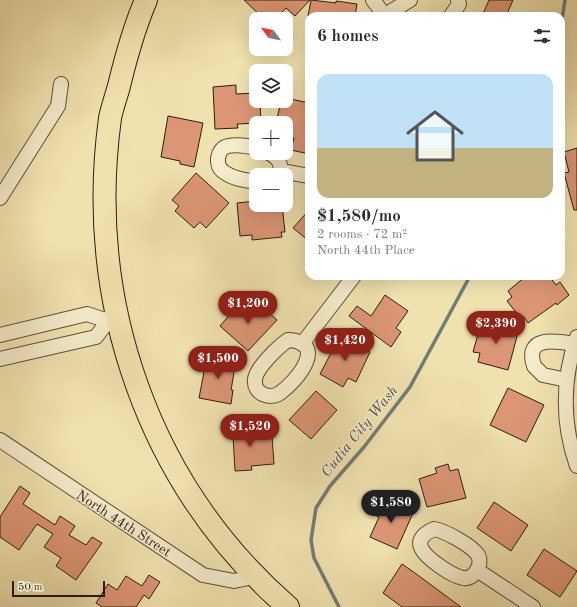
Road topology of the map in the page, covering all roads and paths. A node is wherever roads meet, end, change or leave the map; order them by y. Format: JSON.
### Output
{"nodes":[{"id":1,"x":146,"y":0,"type":"edge"},
{"id":2,"x":373,"y":0,"type":"edge"},
{"id":3,"x":410,"y":0,"type":"edge"},
{"id":4,"x":458,"y":0,"type":"edge"},
{"id":5,"x":382,"y":12,"type":"edge"},
{"id":6,"x":391,"y":12,"type":"edge"},
{"id":7,"x":454,"y":12,"type":"edge"},
{"id":8,"x":61,"y":84,"type":"dead end"},
{"id":9,"x":249,"y":147,"type":"edge"},
{"id":10,"x":293,"y":174,"type":"edge"},
{"id":11,"x":305,"y":176,"type":"edge"},
{"id":12,"x":249,"y":180,"type":"edge"},
{"id":13,"x":0,"y":198,"type":"edge"},
{"id":14,"x":351,"y":280,"type":"edge"},
{"id":15,"x":114,"y":319,"type":"junction"},
{"id":16,"x":0,"y":335,"type":"edge"},
{"id":17,"x":576,"y":340,"type":"edge"},
{"id":18,"x":302,"y":344,"type":"dead end"},
{"id":19,"x":0,"y":359,"type":"edge"},
{"id":20,"x":573,"y":363,"type":"edge"},
{"id":21,"x":567,"y":380,"type":"junction"},
{"id":22,"x":0,"y":440,"type":"edge"},
{"id":23,"x":577,"y":466,"type":"edge"},
{"id":24,"x":477,"y":570,"type":"dead end"},
{"id":25,"x":257,"y":576,"type":"junction"},
{"id":26,"x":288,"y":607,"type":"edge"},
{"id":27,"x":533,"y":607,"type":"edge"}],
"edges":[{"from":1,"to":15,"type":"main road"},
{"from":2,"to":5,"type":"street"},
{"from":3,"to":6,"type":"street"},
{"from":4,"to":7,"type":"street"},
{"from":8,"to":13,"type":"street"},
{"from":9,"to":12,"type":"street"},
{"from":10,"to":11,"type":"street"},
{"from":14,"to":18,"type":"street"},
{"from":15,"to":16,"type":"street"},
{"from":15,"to":19,"type":"street"},
{"from":15,"to":25,"type":"main road"},
{"from":17,"to":20,"type":"street"},
{"from":17,"to":21,"type":"street"},
{"from":20,"to":21,"type":"street"},
{"from":21,"to":23,"type":"street"},
{"from":22,"to":25,"type":"street","name":"North 44th Street"},
{"from":24,"to":27,"type":"street"},
{"from":25,"to":26,"type":"main road"}]}
